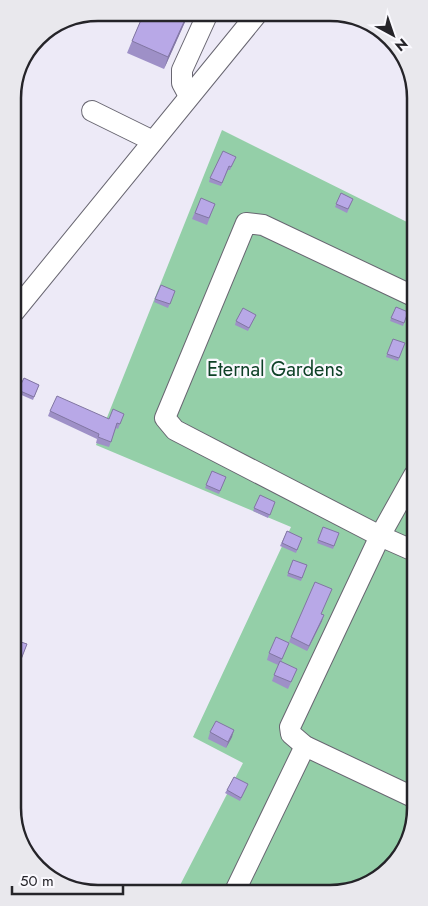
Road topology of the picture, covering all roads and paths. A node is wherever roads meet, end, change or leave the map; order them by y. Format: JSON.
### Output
{"nodes":[{"id":1,"x":204,"y":21,"type":"edge"},
{"id":2,"x":251,"y":21,"type":"edge"},
{"id":3,"x":189,"y":96,"type":"junction"},
{"id":4,"x":92,"y":111,"type":"dead end"},
{"id":5,"x":153,"y":140,"type":"junction"},
{"id":6,"x":407,"y":293,"type":"edge"},
{"id":7,"x":21,"y":303,"type":"edge"},
{"id":8,"x":407,"y":488,"type":"edge"},
{"id":9,"x":380,"y":536,"type":"junction"},
{"id":10,"x":407,"y":548,"type":"edge"},
{"id":11,"x":305,"y":746,"type":"junction"},
{"id":12,"x":407,"y":794,"type":"edge"},
{"id":13,"x":238,"y":885,"type":"edge"}],
"edges":[{"from":1,"to":3,"type":"street"},
{"from":2,"to":3,"type":"street"},
{"from":3,"to":5,"type":"street"},
{"from":4,"to":5,"type":"street"},
{"from":5,"to":7,"type":"street"},
{"from":6,"to":9,"type":"street"},
{"from":8,"to":9,"type":"street"},
{"from":9,"to":10,"type":"street"},
{"from":9,"to":11,"type":"street"},
{"from":11,"to":12,"type":"street"},
{"from":11,"to":13,"type":"street"}]}
